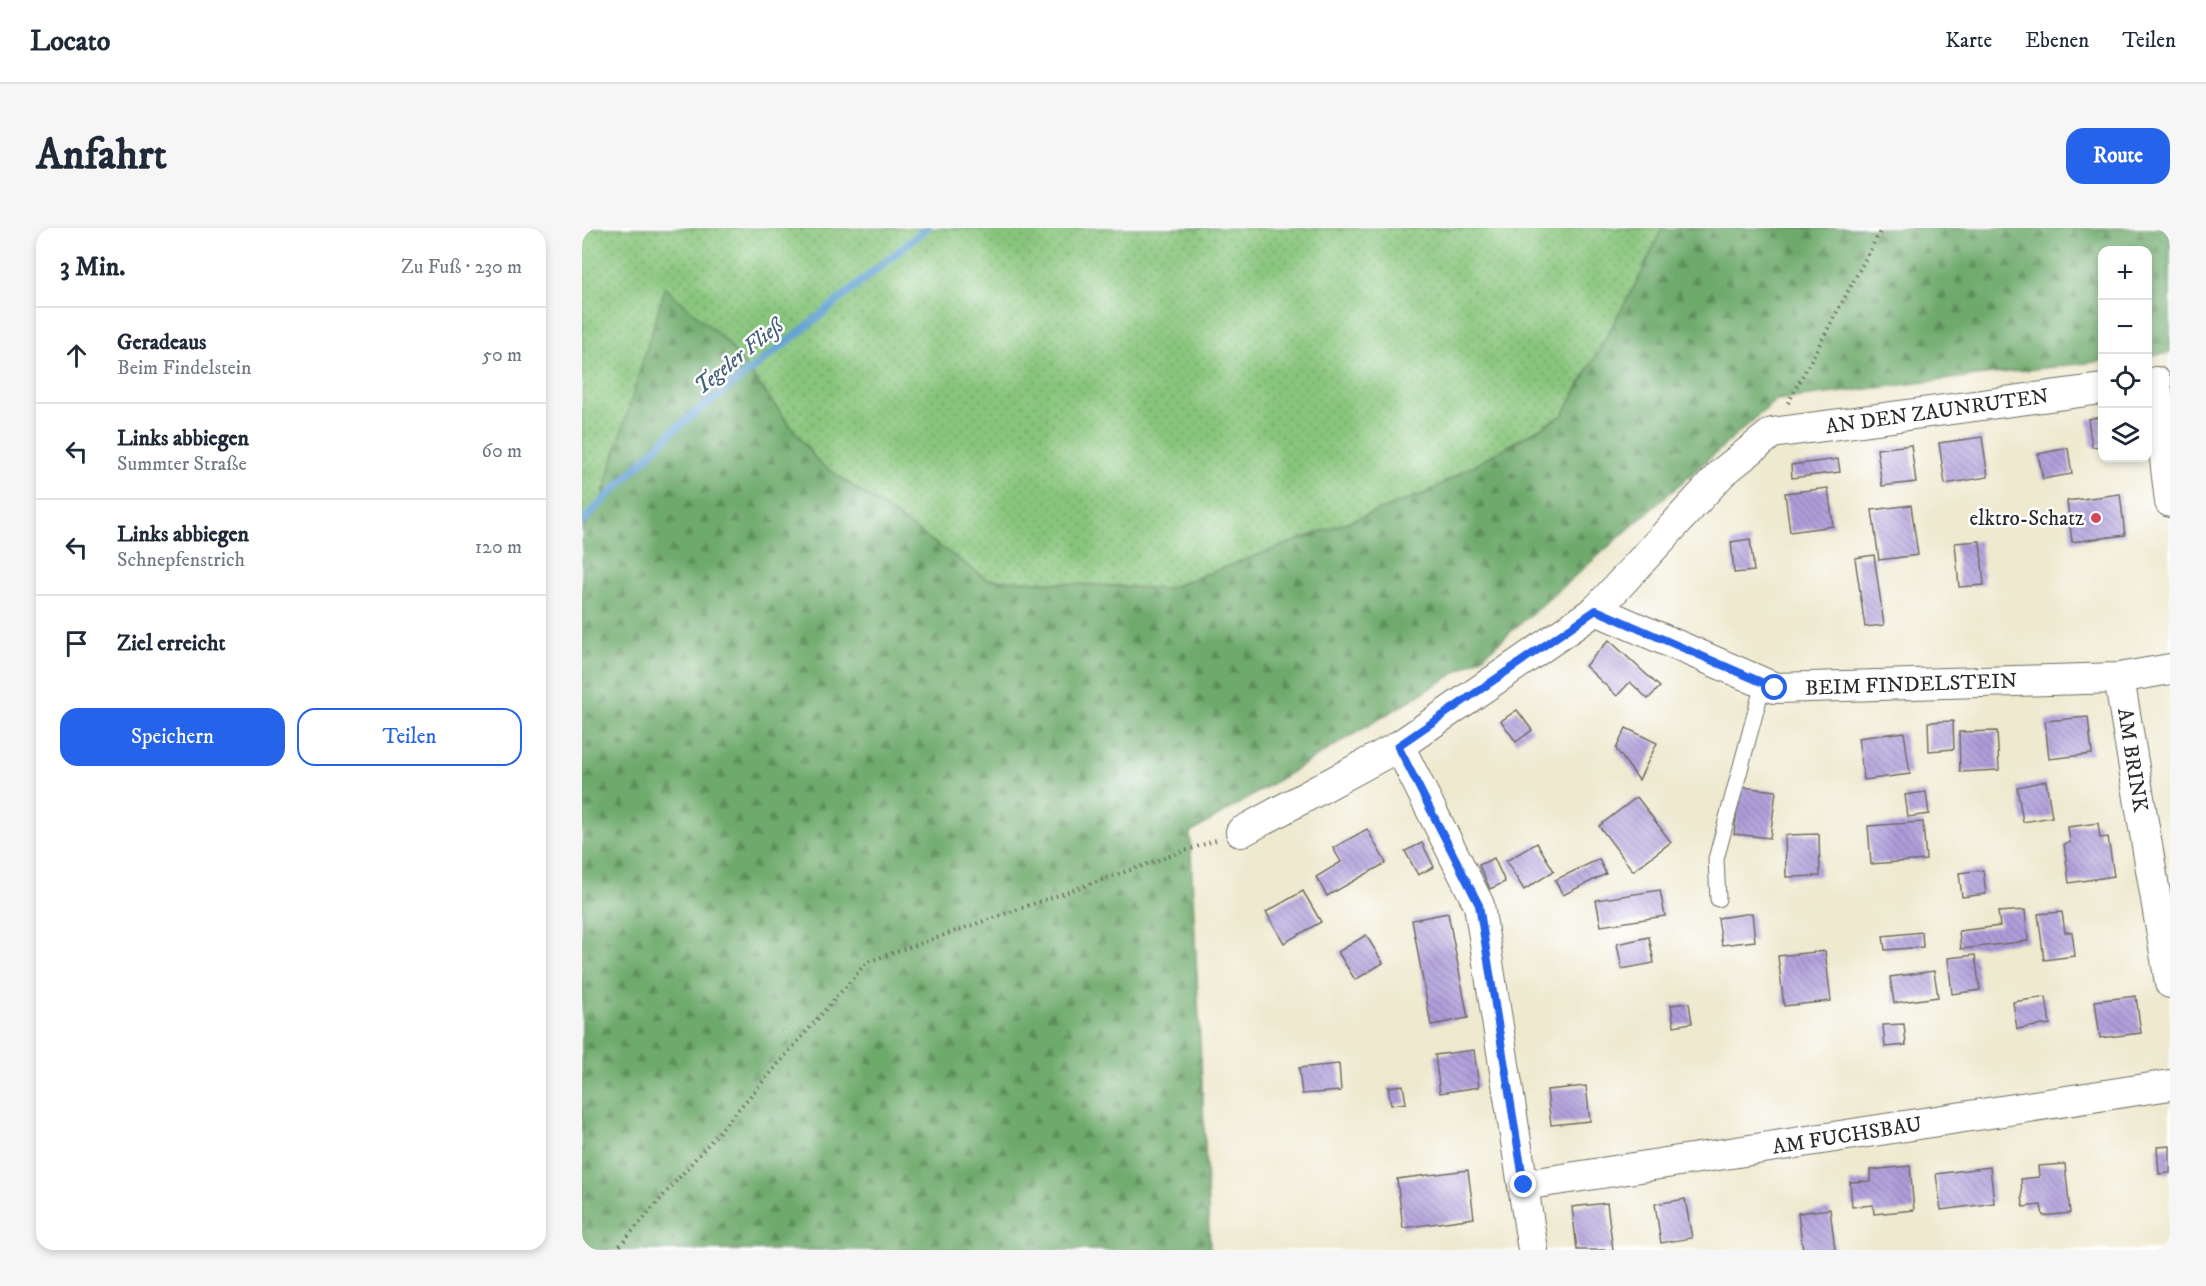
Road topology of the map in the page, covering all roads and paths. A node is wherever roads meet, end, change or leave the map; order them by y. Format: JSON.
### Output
{"nodes":[{"id":1,"x":1882,"y":228,"type":"edge"},
{"id":2,"x":2158,"y":382,"type":"edge"},
{"id":3,"x":2098,"y":390,"type":"edge"},
{"id":4,"x":1772,"y":433,"type":"junction"},
{"id":5,"x":2170,"y":502,"type":"edge"},
{"id":6,"x":1596,"y":610,"type":"junction"},
{"id":7,"x":2170,"y":669,"type":"edge"},
{"id":8,"x":2119,"y":678,"type":"junction"},
{"id":9,"x":1763,"y":684,"type":"junction"},
{"id":10,"x":1398,"y":746,"type":"junction"},
{"id":11,"x":1241,"y":832,"type":"joint"},
{"id":12,"x":1718,"y":899,"type":"dead end"},
{"id":13,"x":2170,"y":983,"type":"edge"},
{"id":14,"x":2170,"y":1085,"type":"edge"},
{"id":15,"x":1524,"y":1185,"type":"junction"},
{"id":16,"x":616,"y":1250,"type":"edge"},
{"id":17,"x":1533,"y":1250,"type":"edge"}],
"edges":[{"from":1,"to":4,"type":"path"},
{"from":2,"to":5,"type":"street"},
{"from":3,"to":4,"type":"street","name":"AN DEN ZAUNRUTEN"},
{"from":4,"to":6,"type":"street"},
{"from":6,"to":9,"type":"street","name":"BEIM FINDELSTEIN"},
{"from":6,"to":10,"type":"street"},
{"from":7,"to":8,"type":"street","name":"BEIM FINDELSTEIN"},
{"from":8,"to":9,"type":"street","name":"BEIM FINDELSTEIN"},
{"from":8,"to":13,"type":"street","name":"AM BRINK"},
{"from":9,"to":12,"type":"lane"},
{"from":10,"to":11,"type":"street"},
{"from":10,"to":15,"type":"street"},
{"from":11,"to":16,"type":"path"},
{"from":14,"to":15,"type":"street","name":"AM FUCHSBAU"},
{"from":15,"to":17,"type":"street"}]}
